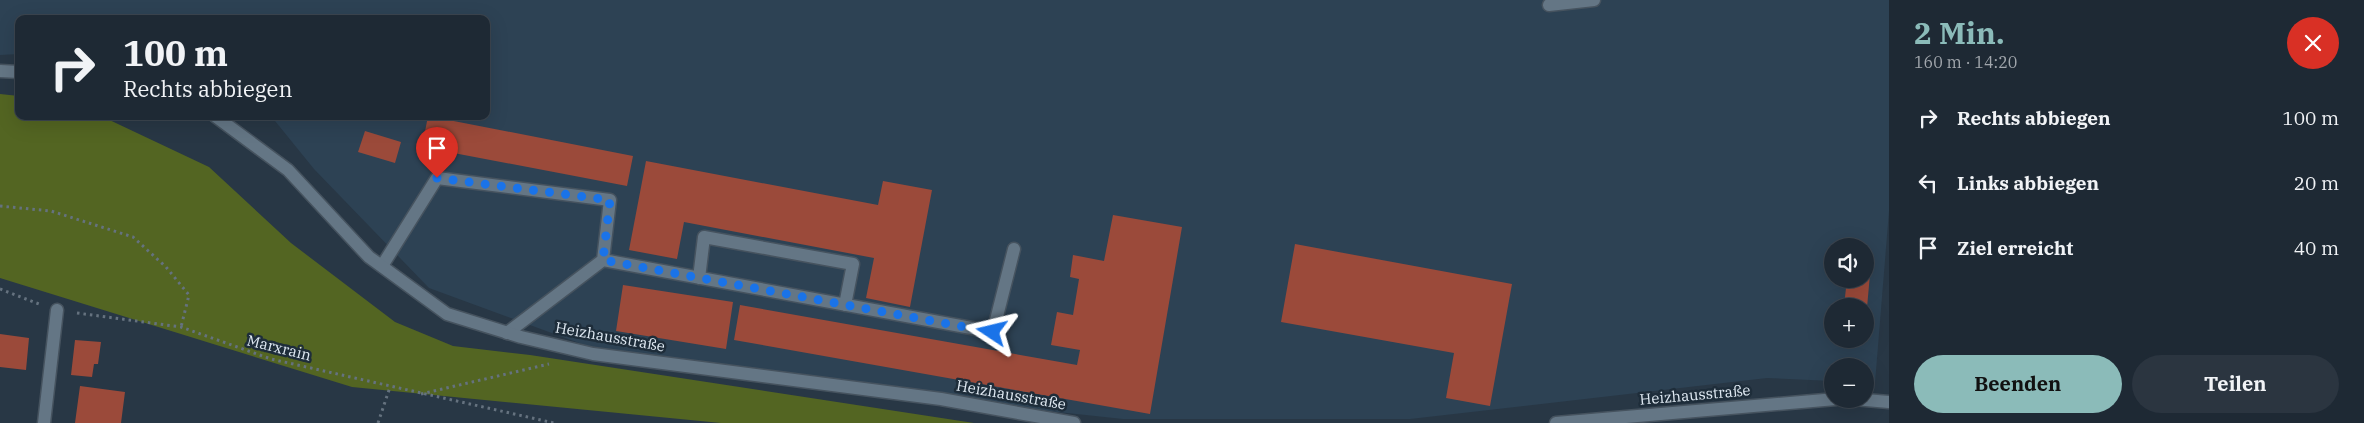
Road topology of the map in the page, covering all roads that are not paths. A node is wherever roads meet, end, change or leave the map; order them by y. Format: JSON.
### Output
{"nodes":[{"id":1,"x":1594,"y":0,"type":"edge"},
{"id":2,"x":1549,"y":6,"type":"dead end"},
{"id":3,"x":0,"y":71,"type":"edge"},
{"id":4,"x":15,"y":72,"type":"edge"},
{"id":5,"x":220,"y":120,"type":"edge"},
{"id":6,"x":1014,"y":249,"type":"dead end"},
{"id":7,"x":603,"y":260,"type":"junction"},
{"id":8,"x":382,"y":266,"type":"junction"},
{"id":9,"x":699,"y":278,"type":"junction"},
{"id":10,"x":845,"y":305,"type":"junction"},
{"id":11,"x":57,"y":310,"type":"road end"},
{"id":12,"x":507,"y":333,"type":"junction"},
{"id":13,"x":1824,"y":400,"type":"edge"},
{"id":14,"x":1874,"y":401,"type":"edge"},
{"id":15,"x":1889,"y":402,"type":"edge"},
{"id":16,"x":44,"y":423,"type":"edge"},
{"id":17,"x":1074,"y":423,"type":"edge"},
{"id":18,"x":1556,"y":423,"type":"edge"}],
"edges":[{"from":1,"to":2,"type":"street"},
{"from":3,"to":4,"type":"street"},
{"from":5,"to":8,"type":"street","name":"Heizhausstraße"},
{"from":6,"to":10,"type":"street"},
{"from":7,"to":8,"type":"street"},
{"from":7,"to":9,"type":"street"},
{"from":7,"to":12,"type":"street"},
{"from":8,"to":12,"type":"street","name":"Heizhausstraße"},
{"from":9,"to":10,"type":"street"},
{"from":9,"to":10,"type":"street"},
{"from":11,"to":16,"type":"street"},
{"from":12,"to":17,"type":"street","name":"Heizhausstraße"},
{"from":13,"to":18,"type":"street","name":"Heizhausstraße"},
{"from":14,"to":15,"type":"street"}]}
